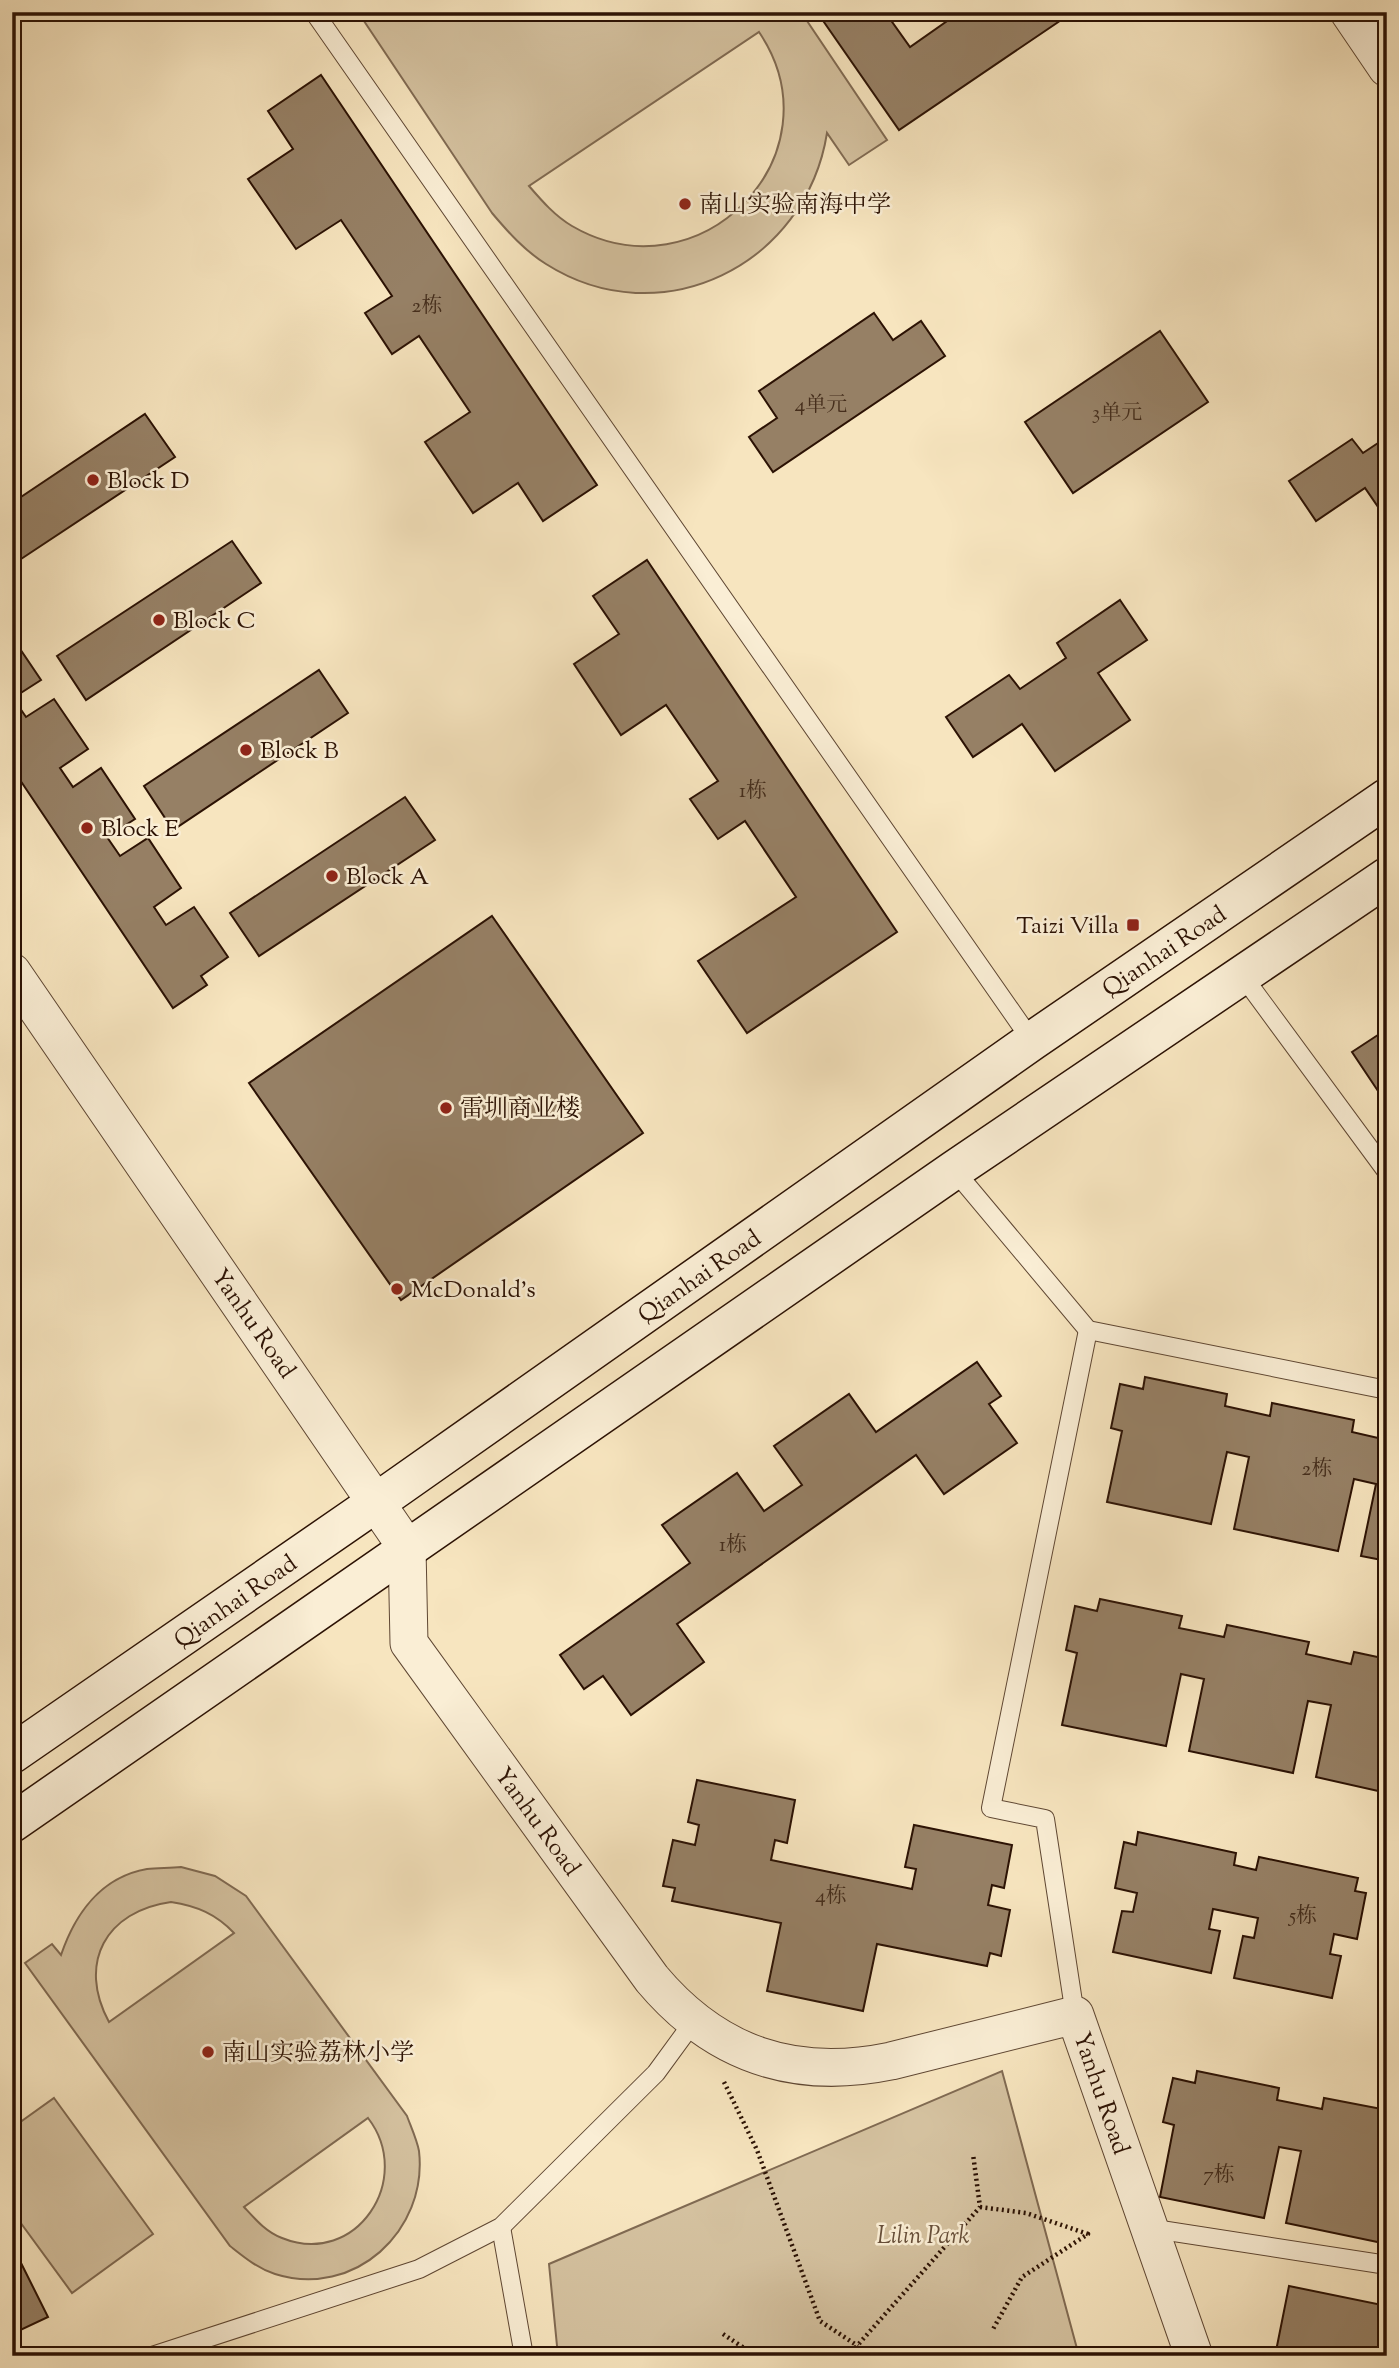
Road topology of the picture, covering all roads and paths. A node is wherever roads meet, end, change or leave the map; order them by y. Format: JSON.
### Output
{"nodes":[{"id":1,"x":314,"y":12,"type":"edge"},
{"id":2,"x":1349,"y":12,"type":"edge"},
{"id":3,"x":1387,"y":68,"type":"edge"},
{"id":4,"x":1387,"y":798,"type":"edge"},
{"id":5,"x":1387,"y":877,"type":"edge"},
{"id":6,"x":12,"y":972,"type":"edge"},
{"id":7,"x":1242,"y":975,"type":"junction"},
{"id":8,"x":1032,"y":1041,"type":"junction"},
{"id":9,"x":954,"y":1170,"type":"junction"},
{"id":10,"x":1387,"y":1172,"type":"edge"},
{"id":11,"x":1088,"y":1330,"type":"junction"},
{"id":12,"x":1387,"y":1391,"type":"edge"},
{"id":13,"x":377,"y":1502,"type":"junction"},
{"id":14,"x":407,"y":1548,"type":"junction"},
{"id":15,"x":12,"y":1754,"type":"edge"},
{"id":16,"x":12,"y":1824,"type":"edge"},
{"id":17,"x":1075,"y":2015,"type":"junction"},
{"id":18,"x":694,"y":2021,"type":"junction"},
{"id":19,"x":757,"y":2150,"type":"dead end"},
{"id":20,"x":973,"y":2154,"type":"dead end"},
{"id":21,"x":980,"y":2207,"type":"junction"},
{"id":22,"x":501,"y":2227,"type":"junction"},
{"id":23,"x":1148,"y":2228,"type":"junction"},
{"id":24,"x":1387,"y":2265,"type":"edge"},
{"id":25,"x":992,"y":2331,"type":"dead end"},
{"id":26,"x":723,"y":2334,"type":"dead end"},
{"id":27,"x":858,"y":2346,"type":"junction"},
{"id":28,"x":152,"y":2356,"type":"edge"},
{"id":29,"x":524,"y":2356,"type":"edge"},
{"id":30,"x":756,"y":2356,"type":"edge"},
{"id":31,"x":848,"y":2356,"type":"edge"},
{"id":32,"x":1194,"y":2356,"type":"edge"}],
"edges":[{"from":1,"to":8,"type":"lane"},
{"from":2,"to":3,"type":"street"},
{"from":4,"to":8,"type":"street","name":"Qianhai Road"},
{"from":5,"to":7,"type":"street"},
{"from":6,"to":13,"type":"street","name":"Yanhu Road"},
{"from":7,"to":9,"type":"street"},
{"from":7,"to":10,"type":"lane"},
{"from":8,"to":13,"type":"street","name":"Qianhai Road"},
{"from":9,"to":11,"type":"lane"},
{"from":9,"to":14,"type":"street"},
{"from":11,"to":12,"type":"lane"},
{"from":11,"to":17,"type":"lane"},
{"from":13,"to":14,"type":"street","name":"Yanhu Road"},
{"from":13,"to":15,"type":"street","name":"Qianhai Road"},
{"from":14,"to":16,"type":"street"},
{"from":14,"to":18,"type":"street","name":"Yanhu Road"},
{"from":17,"to":18,"type":"street","name":"Yanhu Road"},
{"from":17,"to":23,"type":"street","name":"Yanhu Road"},
{"from":18,"to":22,"type":"lane"},
{"from":19,"to":27,"type":"path"},
{"from":20,"to":21,"type":"path"},
{"from":21,"to":25,"type":"path"},
{"from":21,"to":27,"type":"path"},
{"from":22,"to":28,"type":"lane"},
{"from":22,"to":29,"type":"lane"},
{"from":23,"to":24,"type":"lane"},
{"from":23,"to":32,"type":"street","name":"Yanhu Road"},
{"from":26,"to":30,"type":"path"},
{"from":27,"to":31,"type":"path"}]}
